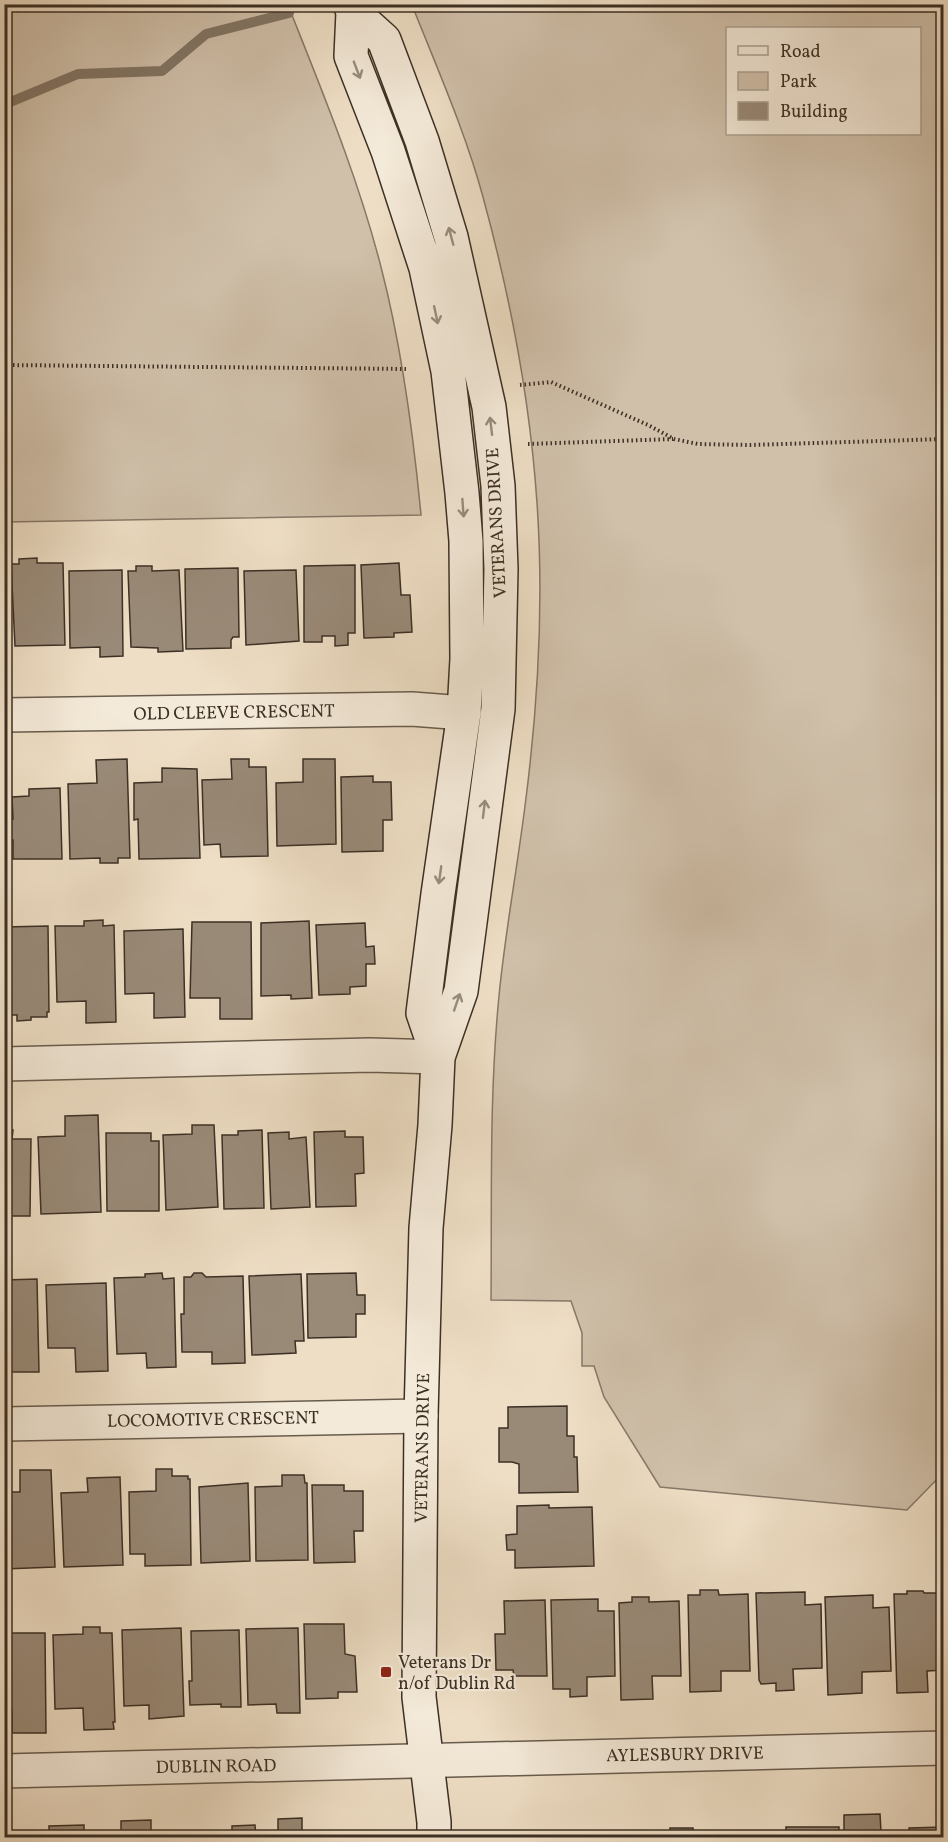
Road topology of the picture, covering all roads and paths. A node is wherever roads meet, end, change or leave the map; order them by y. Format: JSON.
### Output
{"nodes":[{"id":1,"x":351,"y":8,"type":"edge"},
{"id":2,"x":4,"y":364,"type":"edge"},
{"id":3,"x":407,"y":369,"type":"dead end"},
{"id":4,"x":520,"y":385,"type":"dead end"},
{"id":5,"x":674,"y":439,"type":"junction"},
{"id":6,"x":944,"y":439,"type":"edge"},
{"id":7,"x":528,"y":444,"type":"dead end"},
{"id":8,"x":464,"y":713,"type":"junction"},
{"id":9,"x":4,"y":716,"type":"edge"},
{"id":10,"x":438,"y":1057,"type":"junction"},
{"id":11,"x":4,"y":1064,"type":"edge"},
{"id":12,"x":422,"y":1416,"type":"junction"},
{"id":13,"x":4,"y":1424,"type":"edge"},
{"id":14,"x":944,"y":1748,"type":"edge"},
{"id":15,"x":427,"y":1760,"type":"junction"},
{"id":16,"x":4,"y":1771,"type":"edge"},
{"id":17,"x":434,"y":1838,"type":"edge"}],
"edges":[{"from":1,"to":8,"type":"street","name":"VETERANS DRIVE","one_way":true},
{"from":10,"to":1,"type":"street","name":"VETERANS DRIVE","one_way":true},
{"from":2,"to":3,"type":"path"},
{"from":4,"to":5,"type":"path"},
{"from":5,"to":6,"type":"path"},
{"from":5,"to":7,"type":"path"},
{"from":8,"to":9,"type":"street","name":"OLD CLEEVE CRESCENT"},
{"from":8,"to":10,"type":"street","name":"VETERANS DRIVE","one_way":true},
{"from":10,"to":11,"type":"street"},
{"from":10,"to":12,"type":"street","name":"VETERANS DRIVE"},
{"from":12,"to":13,"type":"street","name":"LOCOMOTIVE CRESCENT"},
{"from":12,"to":15,"type":"street","name":"VETERANS DRIVE"},
{"from":14,"to":15,"type":"street","name":"AYLESBURY DRIVE"},
{"from":15,"to":16,"type":"street","name":"DUBLIN ROAD"},
{"from":15,"to":17,"type":"street","name":"VETERANS DRIVE"}]}
